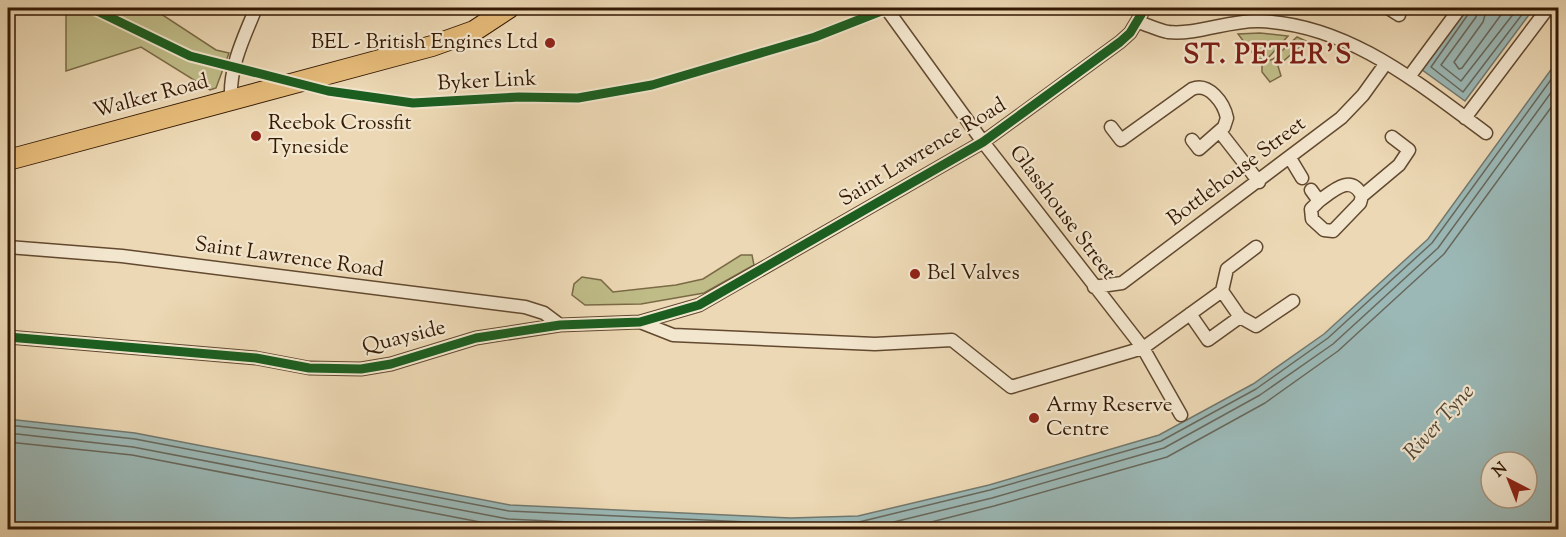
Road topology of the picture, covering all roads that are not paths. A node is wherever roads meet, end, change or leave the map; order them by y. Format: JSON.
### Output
{"nodes":[{"id":1,"x":256,"y":8,"type":"edge"},
{"id":2,"x":508,"y":8,"type":"edge"},
{"id":3,"x":886,"y":8,"type":"edge"},
{"id":4,"x":1145,"y":8,"type":"edge"},
{"id":5,"x":1388,"y":8,"type":"edge"},
{"id":6,"x":1460,"y":8,"type":"edge"},
{"id":7,"x":1548,"y":8,"type":"edge"},
{"id":8,"x":1399,"y":15,"type":"dead end"},
{"id":9,"x":1138,"y":22,"type":"junction"},
{"id":10,"x":1386,"y":63,"type":"junction"},
{"id":11,"x":1409,"y":77,"type":"junction"},
{"id":12,"x":231,"y":100,"type":"junction"},
{"id":13,"x":1465,"y":118,"type":"junction"},
{"id":14,"x":1111,"y":127,"type":"dead end"},
{"id":15,"x":1220,"y":132,"type":"junction"},
{"id":16,"x":1486,"y":133,"type":"dead end"},
{"id":17,"x":1392,"y":136,"type":"dead end"},
{"id":18,"x":1192,"y":140,"type":"dead end"},
{"id":19,"x":983,"y":142,"type":"junction"},
{"id":20,"x":1290,"y":158,"type":"junction"},
{"id":21,"x":8,"y":160,"type":"edge"},
{"id":22,"x":1302,"y":178,"type":"dead end"},
{"id":23,"x":1259,"y":182,"type":"junction"},
{"id":24,"x":1311,"y":190,"type":"dead end"},
{"id":25,"x":1362,"y":196,"type":"junction"},
{"id":26,"x":1319,"y":201,"type":"junction"},
{"id":27,"x":8,"y":247,"type":"edge"},
{"id":28,"x":1256,"y":247,"type":"dead end"},
{"id":29,"x":1094,"y":287,"type":"junction"},
{"id":30,"x":1222,"y":291,"type":"junction"},
{"id":31,"x":1293,"y":301,"type":"dead end"},
{"id":32,"x":699,"y":305,"type":"joint"},
{"id":33,"x":1190,"y":314,"type":"junction"},
{"id":34,"x":1240,"y":316,"type":"junction"},
{"id":35,"x":640,"y":322,"type":"junction"},
{"id":36,"x":560,"y":325,"type":"junction"},
{"id":37,"x":8,"y":337,"type":"edge"},
{"id":38,"x":1143,"y":348,"type":"junction"},
{"id":39,"x":1181,"y":416,"type":"dead end"}],
"edges":[{"from":1,"to":12,"type":"street"},
{"from":2,"to":12,"type":"main road","name":"Walker Road"},
{"from":3,"to":19,"type":"street","name":"Glasshouse Street"},
{"from":4,"to":9,"type":"street","name":"Saint Lawrence Road"},
{"from":5,"to":8,"type":"street"},
{"from":6,"to":11,"type":"street"},
{"from":7,"to":13,"type":"street"},
{"from":9,"to":10,"type":"street"},
{"from":9,"to":19,"type":"street","name":"Saint Lawrence Road"},
{"from":10,"to":11,"type":"street"},
{"from":10,"to":20,"type":"street","name":"Bottlehouse Street"},
{"from":11,"to":13,"type":"street"},
{"from":12,"to":21,"type":"main road","name":"Walker Road"},
{"from":13,"to":16,"type":"street"},
{"from":14,"to":15,"type":"street"},
{"from":15,"to":18,"type":"street"},
{"from":15,"to":23,"type":"street"},
{"from":17,"to":25,"type":"street"},
{"from":19,"to":29,"type":"street","name":"Glasshouse Street"},
{"from":19,"to":32,"type":"street","name":"Saint Lawrence Road"},
{"from":20,"to":22,"type":"street"},
{"from":20,"to":23,"type":"street","name":"Bottlehouse Street"},
{"from":23,"to":29,"type":"street","name":"Bottlehouse Street"},
{"from":24,"to":26,"type":"street"},
{"from":25,"to":26,"type":"street"},
{"from":25,"to":26,"type":"street"},
{"from":27,"to":36,"type":"street","name":"Saint Lawrence Road"},
{"from":28,"to":30,"type":"street"},
{"from":29,"to":38,"type":"street","name":"Glasshouse Street"},
{"from":30,"to":33,"type":"street"},
{"from":30,"to":34,"type":"street"},
{"from":31,"to":34,"type":"street"},
{"from":32,"to":35,"type":"street","name":"Quayside"},
{"from":33,"to":34,"type":"street"},
{"from":33,"to":38,"type":"street"},
{"from":35,"to":36,"type":"street","name":"Quayside"},
{"from":35,"to":38,"type":"street"},
{"from":36,"to":37,"type":"street","name":"Quayside"},
{"from":38,"to":39,"type":"street","name":"Glasshouse Street"}]}
